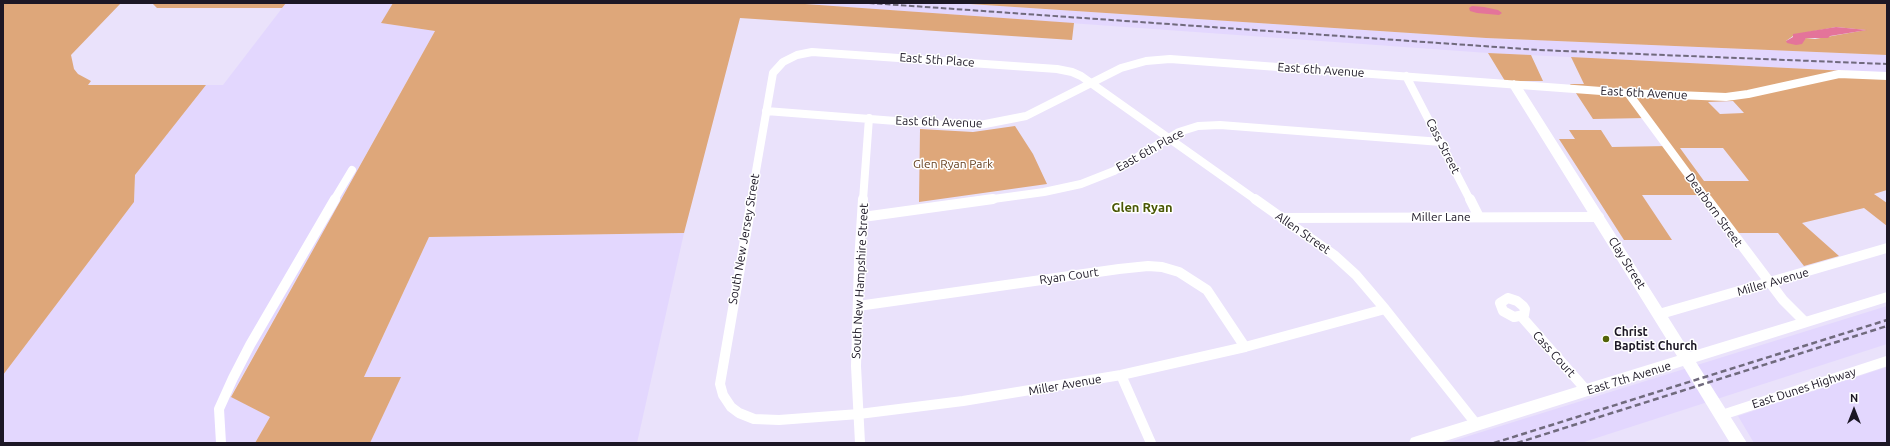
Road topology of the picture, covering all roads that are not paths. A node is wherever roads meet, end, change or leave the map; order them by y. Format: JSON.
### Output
{"nodes":[{"id":1,"x":783,"y":62,"type":"joint"},
{"id":2,"x":1406,"y":76,"type":"junction"},
{"id":3,"x":1887,"y":76,"type":"edge"},
{"id":4,"x":1090,"y":83,"type":"junction"},
{"id":5,"x":1514,"y":84,"type":"junction"},
{"id":6,"x":1628,"y":93,"type":"junction"},
{"id":7,"x":766,"y":111,"type":"junction"},
{"id":8,"x":869,"y":118,"type":"junction"},
{"id":9,"x":1169,"y":138,"type":"junction"},
{"id":10,"x":1441,"y":142,"type":"junction"},
{"id":11,"x":352,"y":170,"type":"dead end"},
{"id":12,"x":863,"y":217,"type":"junction"},
{"id":13,"x":1479,"y":217,"type":"junction"},
{"id":14,"x":1599,"y":217,"type":"junction"},
{"id":15,"x":1283,"y":218,"type":"junction"},
{"id":16,"x":1887,"y":248,"type":"edge"},
{"id":17,"x":1770,"y":282,"type":"junction"},
{"id":18,"x":1887,"y":297,"type":"edge"},
{"id":19,"x":858,"y":306,"type":"junction"},
{"id":20,"x":1385,"y":309,"type":"junction"},
{"id":21,"x":1659,"y":314,"type":"junction"},
{"id":22,"x":1521,"y":316,"type":"dead end"},
{"id":23,"x":1805,"y":322,"type":"junction"},
{"id":24,"x":1245,"y":347,"type":"junction"},
{"id":25,"x":1687,"y":360,"type":"junction"},
{"id":26,"x":1887,"y":361,"type":"edge"},
{"id":27,"x":1122,"y":375,"type":"junction"},
{"id":28,"x":1587,"y":391,"type":"junction"},
{"id":29,"x":739,"y":413,"type":"joint"},
{"id":30,"x":858,"y":414,"type":"junction"},
{"id":31,"x":1722,"y":415,"type":"junction"},
{"id":32,"x":1477,"y":425,"type":"junction"},
{"id":33,"x":221,"y":443,"type":"edge"},
{"id":34,"x":860,"y":443,"type":"edge"},
{"id":35,"x":1151,"y":443,"type":"edge"},
{"id":36,"x":1417,"y":443,"type":"edge"},
{"id":37,"x":1739,"y":443,"type":"edge"}],
"edges":[{"from":1,"to":4,"type":"street","name":"East 5th Place"},
{"from":1,"to":7,"type":"street","name":"South New Jersey Street"},
{"from":2,"to":4,"type":"street","name":"East 6th Avenue"},
{"from":2,"to":5,"type":"street","name":"East 6th Avenue"},
{"from":2,"to":10,"type":"street","name":"Cass Street"},
{"from":3,"to":6,"type":"street","name":"East 6th Avenue"},
{"from":4,"to":8,"type":"street","name":"East 6th Avenue"},
{"from":4,"to":9,"type":"street","name":"Allen Street"},
{"from":5,"to":6,"type":"street","name":"East 6th Avenue"},
{"from":5,"to":14,"type":"street","name":"Clay Street"},
{"from":6,"to":17,"type":"street","name":"Dearborn Street"},
{"from":7,"to":8,"type":"street","name":"East 6th Avenue"},
{"from":7,"to":29,"type":"street","name":"South New Jersey Street"},
{"from":8,"to":12,"type":"street","name":"South New Hampshire Street"},
{"from":9,"to":10,"type":"street","name":"East 6th Place"},
{"from":9,"to":12,"type":"street","name":"East 6th Place"},
{"from":9,"to":15,"type":"street","name":"Allen Street"},
{"from":10,"to":13,"type":"street","name":"Cass Street"},
{"from":11,"to":33,"type":"street"},
{"from":12,"to":19,"type":"street","name":"South New Hampshire Street"},
{"from":13,"to":14,"type":"street","name":"Miller Lane"},
{"from":13,"to":15,"type":"street","name":"Miller Lane"},
{"from":14,"to":21,"type":"street","name":"Clay Street"},
{"from":15,"to":20,"type":"street","name":"Allen Street"},
{"from":16,"to":17,"type":"street","name":"Miller Avenue"},
{"from":17,"to":21,"type":"street","name":"Miller Avenue"},
{"from":17,"to":23,"type":"street","name":"Dearborn Street"},
{"from":18,"to":23,"type":"street","name":"East 7th Avenue"},
{"from":19,"to":24,"type":"street","name":"Ryan Court"},
{"from":19,"to":30,"type":"street","name":"South New Hampshire Street"},
{"from":20,"to":24,"type":"street","name":"Miller Avenue"},
{"from":20,"to":32,"type":"street","name":"Allen Street"},
{"from":21,"to":25,"type":"street","name":"Clay Street"},
{"from":22,"to":28,"type":"street","name":"Cass Court"},
{"from":23,"to":25,"type":"street","name":"East 7th Avenue"},
{"from":24,"to":27,"type":"street","name":"Miller Avenue"},
{"from":25,"to":28,"type":"street","name":"East 7th Avenue"},
{"from":25,"to":31,"type":"street","name":"Clay Street"},
{"from":26,"to":31,"type":"street","name":"East Dunes Highway"},
{"from":27,"to":30,"type":"street","name":"Miller Avenue"},
{"from":27,"to":35,"type":"street"},
{"from":28,"to":32,"type":"street","name":"East 7th Avenue"},
{"from":29,"to":30,"type":"street","name":"Miller Avenue"},
{"from":30,"to":34,"type":"street","name":"South New Hampshire Street"},
{"from":31,"to":37,"type":"street","name":"Clay Street"},
{"from":32,"to":36,"type":"street","name":"East 7th Avenue"}]}
